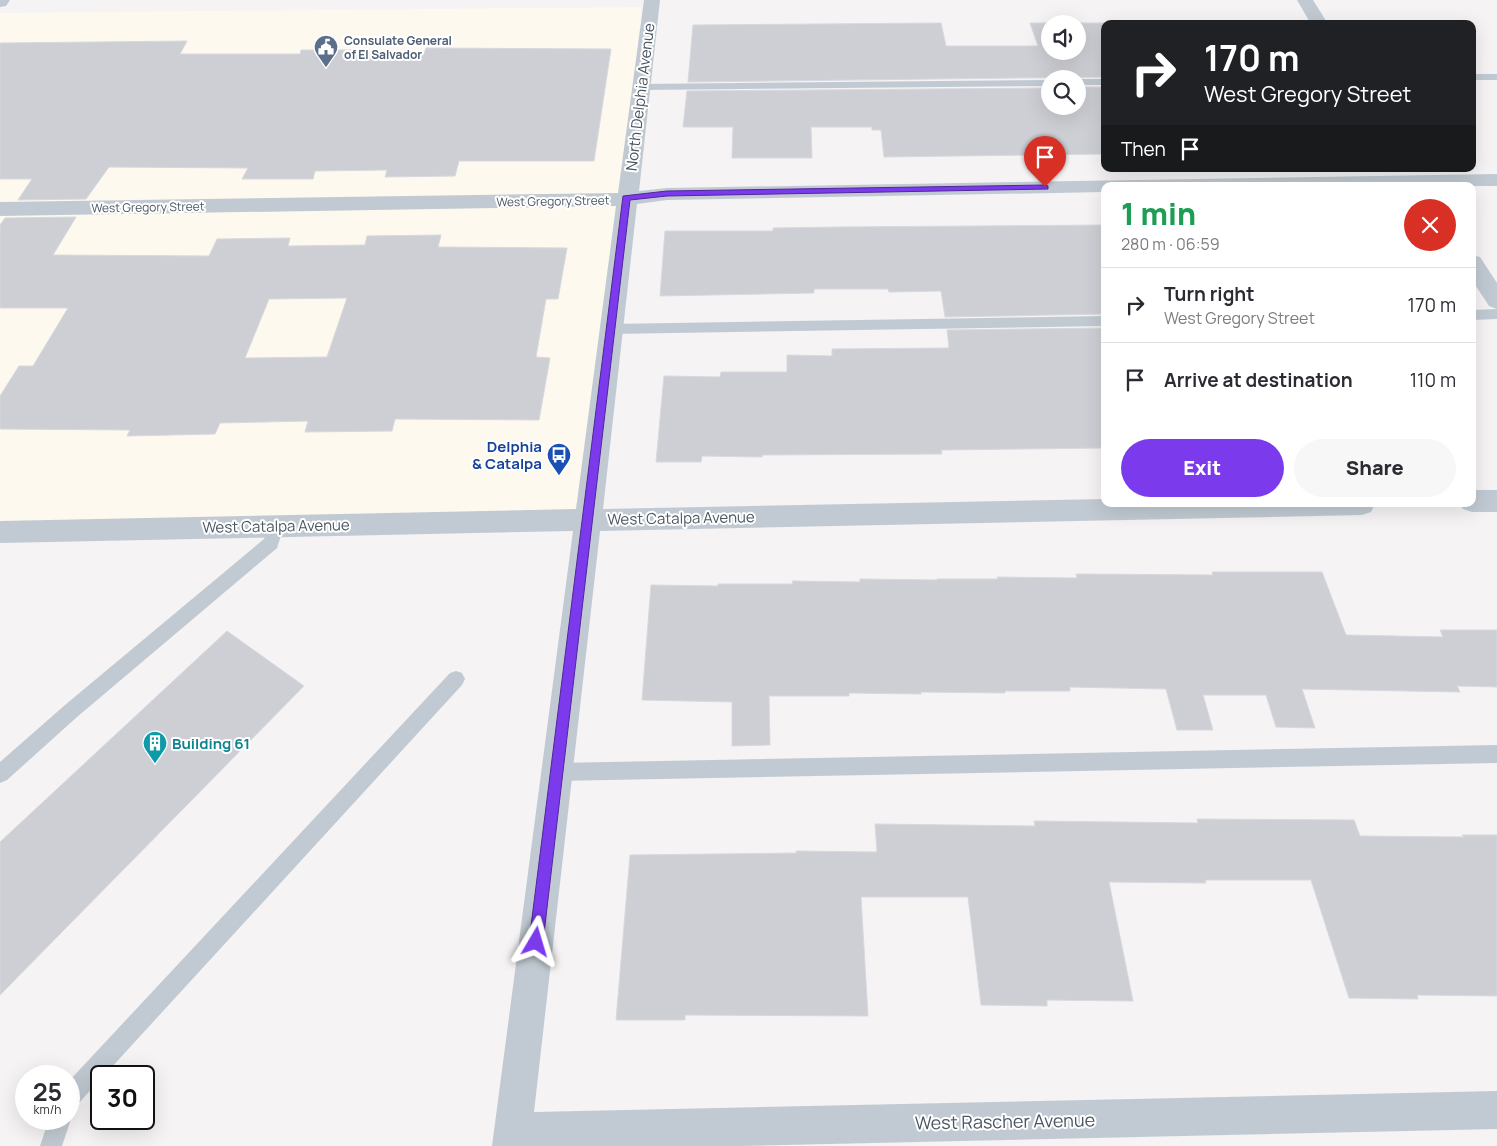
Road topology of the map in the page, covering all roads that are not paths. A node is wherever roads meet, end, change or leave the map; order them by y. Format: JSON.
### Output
{"nodes":[{"id":1,"x":652,"y":0,"type":"edge"},
{"id":2,"x":1305,"y":0,"type":"edge"},
{"id":3,"x":1318,"y":20,"type":"edge"},
{"id":4,"x":1476,"y":77,"type":"edge"},
{"id":5,"x":1497,"y":77,"type":"edge"},
{"id":6,"x":1086,"y":82,"type":"edge"},
{"id":7,"x":1101,"y":82,"type":"edge"},
{"id":8,"x":1041,"y":83,"type":"edge"},
{"id":9,"x":641,"y":87,"type":"junction"},
{"id":10,"x":1420,"y":179,"type":"edge"},
{"id":11,"x":1497,"y":180,"type":"edge"},
{"id":12,"x":1288,"y":182,"type":"edge"},
{"id":13,"x":1101,"y":186,"type":"edge"},
{"id":14,"x":626,"y":198,"type":"junction"},
{"id":15,"x":0,"y":210,"type":"edge"},
{"id":16,"x":1476,"y":268,"type":"edge"},
{"id":17,"x":1497,"y":301,"type":"edge"},
{"id":18,"x":1497,"y":314,"type":"edge"},
{"id":19,"x":1476,"y":315,"type":"edge"},
{"id":20,"x":1101,"y":321,"type":"edge"},
{"id":21,"x":611,"y":329,"type":"junction"},
{"id":22,"x":1476,"y":501,"type":"edge"},
{"id":23,"x":1497,"y":501,"type":"edge"},
{"id":24,"x":1217,"y":507,"type":"edge"},
{"id":25,"x":587,"y":520,"type":"junction"},
{"id":26,"x":276,"y":526,"type":"junction"},
{"id":27,"x":0,"y":532,"type":"edge"},
{"id":28,"x":456,"y":679,"type":"dead end"},
{"id":29,"x":1497,"y":754,"type":"edge"},
{"id":30,"x":556,"y":772,"type":"junction"},
{"id":31,"x":0,"y":774,"type":"edge"},
{"id":32,"x":80,"y":1085,"type":"edge"},
{"id":33,"x":1497,"y":1110,"type":"edge"},
{"id":34,"x":57,"y":1130,"type":"edge"},
{"id":35,"x":512,"y":1139,"type":"edge"},
{"id":36,"x":52,"y":1146,"type":"edge"}],
"edges":[{"from":1,"to":9,"type":"street","name":"North Delphia Avenue"},
{"from":2,"to":3,"type":"street"},
{"from":4,"to":5,"type":"lane"},
{"from":6,"to":7,"type":"lane"},
{"from":8,"to":9,"type":"lane"},
{"from":9,"to":14,"type":"street","name":"North Delphia Avenue"},
{"from":10,"to":11,"type":"street"},
{"from":10,"to":12,"type":"street"},
{"from":13,"to":14,"type":"street","name":"West Gregory Street"},
{"from":14,"to":15,"type":"street","name":"West Gregory Street"},
{"from":14,"to":21,"type":"street","name":"North Delphia Avenue"},
{"from":16,"to":17,"type":"street"},
{"from":18,"to":19,"type":"lane"},
{"from":20,"to":21,"type":"lane"},
{"from":21,"to":25,"type":"street","name":"North Delphia Avenue"},
{"from":22,"to":23,"type":"street"},
{"from":24,"to":25,"type":"street","name":"West Catalpa Avenue"},
{"from":25,"to":26,"type":"street","name":"West Catalpa Avenue"},
{"from":25,"to":30,"type":"street","name":"North Delphia Avenue"},
{"from":26,"to":27,"type":"street","name":"West Catalpa Avenue"},
{"from":26,"to":31,"type":"lane"},
{"from":28,"to":32,"type":"lane"},
{"from":29,"to":30,"type":"lane"},
{"from":30,"to":35,"type":"street","name":"North Delphia Avenue"},
{"from":33,"to":35,"type":"street","name":"West Rascher Avenue"},
{"from":34,"to":36,"type":"lane"}]}
